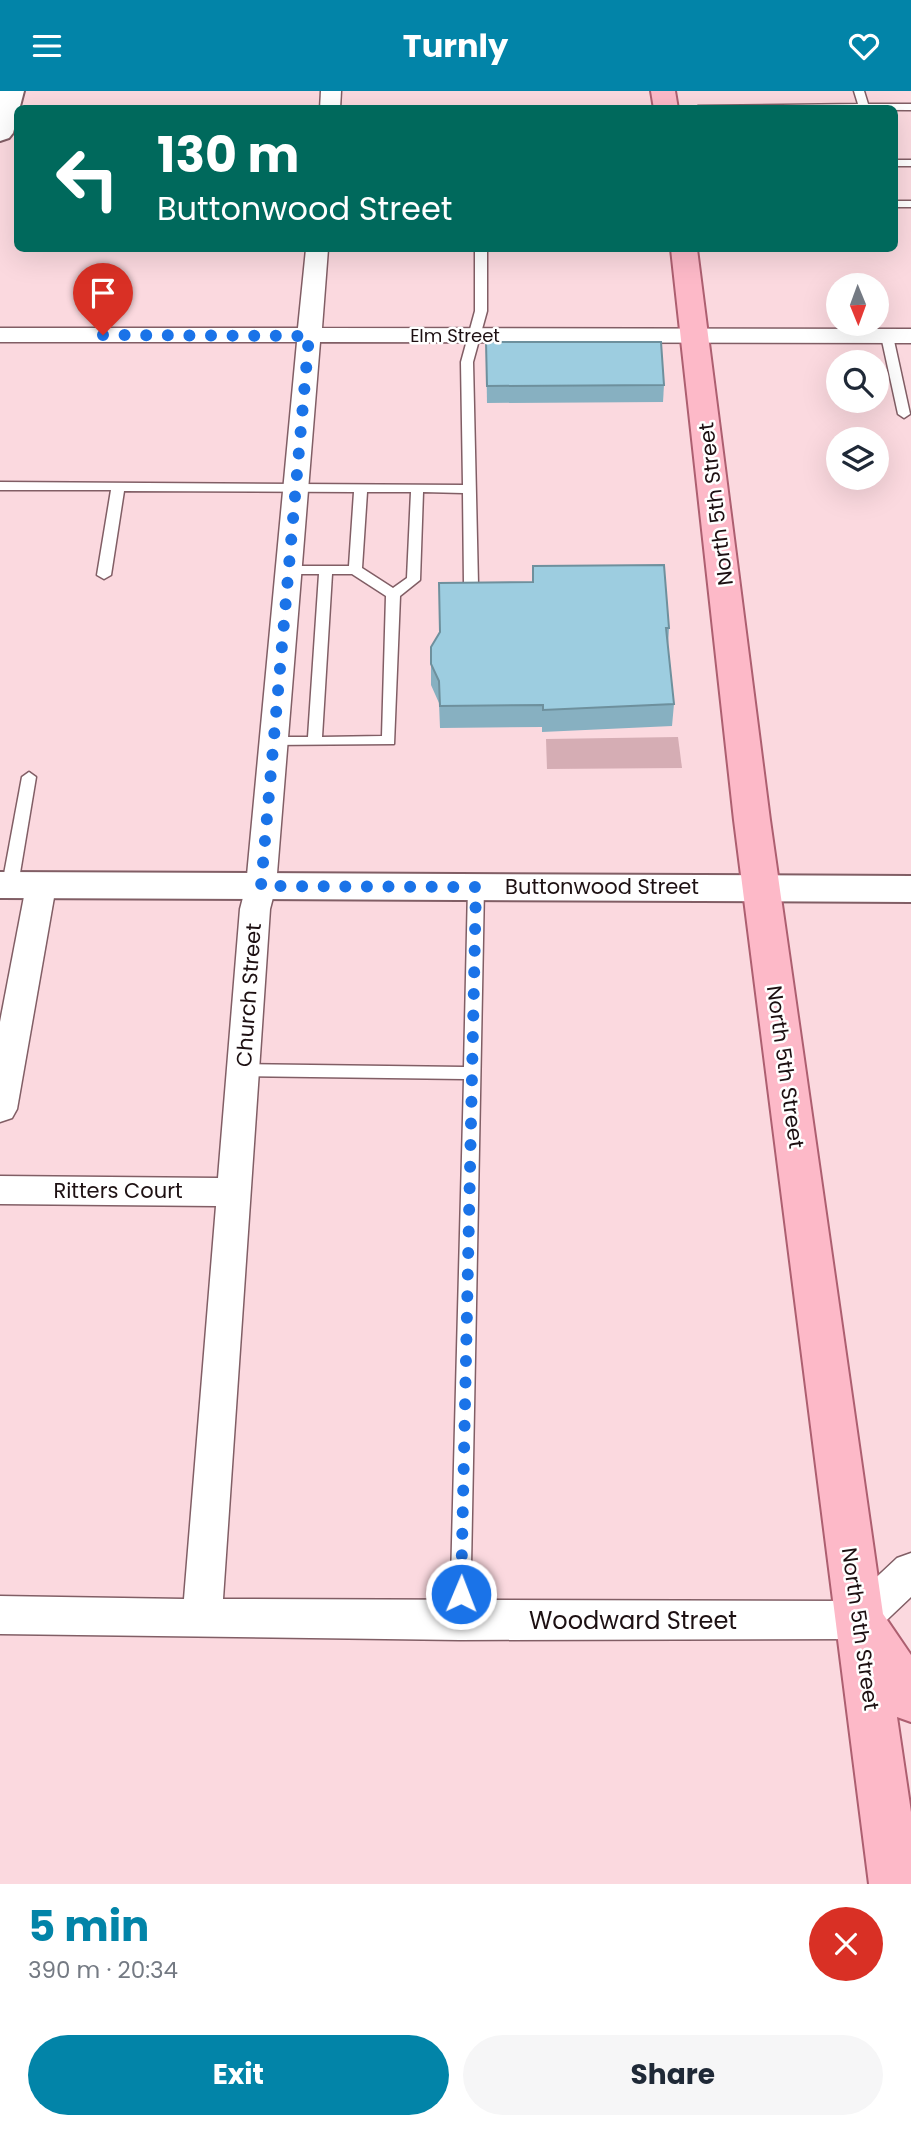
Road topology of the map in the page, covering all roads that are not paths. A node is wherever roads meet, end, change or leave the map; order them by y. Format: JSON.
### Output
{"nodes":[{"id":1,"x":12,"y":91,"type":"edge"},
{"id":2,"x":0,"y":134,"type":"edge"},
{"id":3,"x":317,"y":252,"type":"edge"},
{"id":4,"x":481,"y":252,"type":"edge"},
{"id":5,"x":684,"y":252,"type":"edge"},
{"id":6,"x":0,"y":335,"type":"edge"},
{"id":7,"x":309,"y":336,"type":"junction"},
{"id":8,"x":474,"y":336,"type":"junction"},
{"id":9,"x":697,"y":336,"type":"junction"},
{"id":10,"x":826,"y":336,"type":"edge"},
{"id":11,"x":887,"y":336,"type":"joint"},
{"id":12,"x":911,"y":337,"type":"edge"},
{"id":13,"x":904,"y":414,"type":"dead end"},
{"id":14,"x":0,"y":486,"type":"edge"},
{"id":15,"x":118,"y":486,"type":"junction"},
{"id":16,"x":296,"y":487,"type":"junction"},
{"id":17,"x":361,"y":488,"type":"junction"},
{"id":18,"x":417,"y":488,"type":"junction"},
{"id":19,"x":469,"y":489,"type":"junction"},
{"id":20,"x":288,"y":570,"type":"junction"},
{"id":21,"x":326,"y":570,"type":"junction"},
{"id":22,"x":355,"y":571,"type":"junction"},
{"id":23,"x":104,"y":575,"type":"dead end"},
{"id":24,"x":471,"y":584,"type":"edge"},
{"id":25,"x":393,"y":594,"type":"junction"},
{"id":26,"x":273,"y":742,"type":"junction"},
{"id":27,"x":315,"y":742,"type":"junction"},
{"id":28,"x":29,"y":777,"type":"dead end"},
{"id":29,"x":17,"y":885,"type":"edge"},
{"id":30,"x":261,"y":886,"type":"junction"},
{"id":31,"x":476,"y":887,"type":"junction"},
{"id":32,"x":762,"y":888,"type":"junction"},
{"id":33,"x":911,"y":888,"type":"edge"},
{"id":34,"x":244,"y":1070,"type":"junction"},
{"id":35,"x":472,"y":1073,"type":"junction"},
{"id":36,"x":0,"y":1109,"type":"edge"},
{"id":37,"x":0,"y":1190,"type":"edge"},
{"id":38,"x":236,"y":1192,"type":"junction"},
{"id":39,"x":911,"y":1571,"type":"edge"},
{"id":40,"x":0,"y":1615,"type":"edge"},
{"id":41,"x":202,"y":1617,"type":"junction"},
{"id":42,"x":859,"y":1620,"type":"junction"},
{"id":43,"x":460,"y":1621,"type":"junction"},
{"id":44,"x":911,"y":1698,"type":"edge"},
{"id":45,"x":895,"y":1884,"type":"edge"}],
"edges":[{"from":1,"to":2,"type":"street"},
{"from":3,"to":7,"type":"street","name":"Church Street"},
{"from":4,"to":8,"type":"lane"},
{"from":5,"to":9,"type":"main road","name":"North 5th Street"},
{"from":6,"to":7,"type":"street","name":"Elm Street"},
{"from":7,"to":8,"type":"street","name":"Elm Street"},
{"from":7,"to":16,"type":"street","name":"Church Street"},
{"from":8,"to":9,"type":"street","name":"Elm Street"},
{"from":8,"to":19,"type":"lane"},
{"from":9,"to":10,"type":"street","name":"Elm Street"},
{"from":9,"to":32,"type":"main road","name":"North 5th Street"},
{"from":11,"to":12,"type":"street","name":"Elm Street"},
{"from":11,"to":13,"type":"lane"},
{"from":14,"to":15,"type":"lane"},
{"from":15,"to":16,"type":"lane"},
{"from":15,"to":23,"type":"lane"},
{"from":16,"to":17,"type":"lane"},
{"from":16,"to":20,"type":"street","name":"Church Street"},
{"from":17,"to":18,"type":"lane"},
{"from":17,"to":22,"type":"lane"},
{"from":18,"to":19,"type":"lane"},
{"from":18,"to":25,"type":"lane"},
{"from":19,"to":24,"type":"lane"},
{"from":20,"to":21,"type":"lane"},
{"from":20,"to":26,"type":"street","name":"Church Street"},
{"from":21,"to":22,"type":"lane"},
{"from":21,"to":27,"type":"lane"},
{"from":22,"to":25,"type":"lane"},
{"from":25,"to":27,"type":"lane"},
{"from":26,"to":27,"type":"lane"},
{"from":26,"to":30,"type":"street","name":"Church Street"},
{"from":28,"to":29,"type":"lane"},
{"from":29,"to":30,"type":"street","name":"Buttonwood Street"},
{"from":29,"to":36,"type":"street"},
{"from":30,"to":31,"type":"street","name":"Buttonwood Street"},
{"from":30,"to":34,"type":"street","name":"Church Street"},
{"from":31,"to":32,"type":"street","name":"Buttonwood Street"},
{"from":31,"to":35,"type":"lane"},
{"from":32,"to":33,"type":"street","name":"Buttonwood Street"},
{"from":32,"to":42,"type":"main road","name":"North 5th Street"},
{"from":34,"to":35,"type":"lane"},
{"from":34,"to":38,"type":"street","name":"Church Street"},
{"from":35,"to":43,"type":"lane"},
{"from":37,"to":38,"type":"street","name":"Ritters Court"},
{"from":38,"to":41,"type":"street","name":"Church Street"},
{"from":39,"to":42,"type":"street"},
{"from":40,"to":41,"type":"street","name":"Woodward Street"},
{"from":41,"to":43,"type":"street","name":"Woodward Street"},
{"from":42,"to":43,"type":"street","name":"Woodward Street"},
{"from":42,"to":44,"type":"main road"},
{"from":42,"to":45,"type":"main road","name":"North 5th Street"}]}
